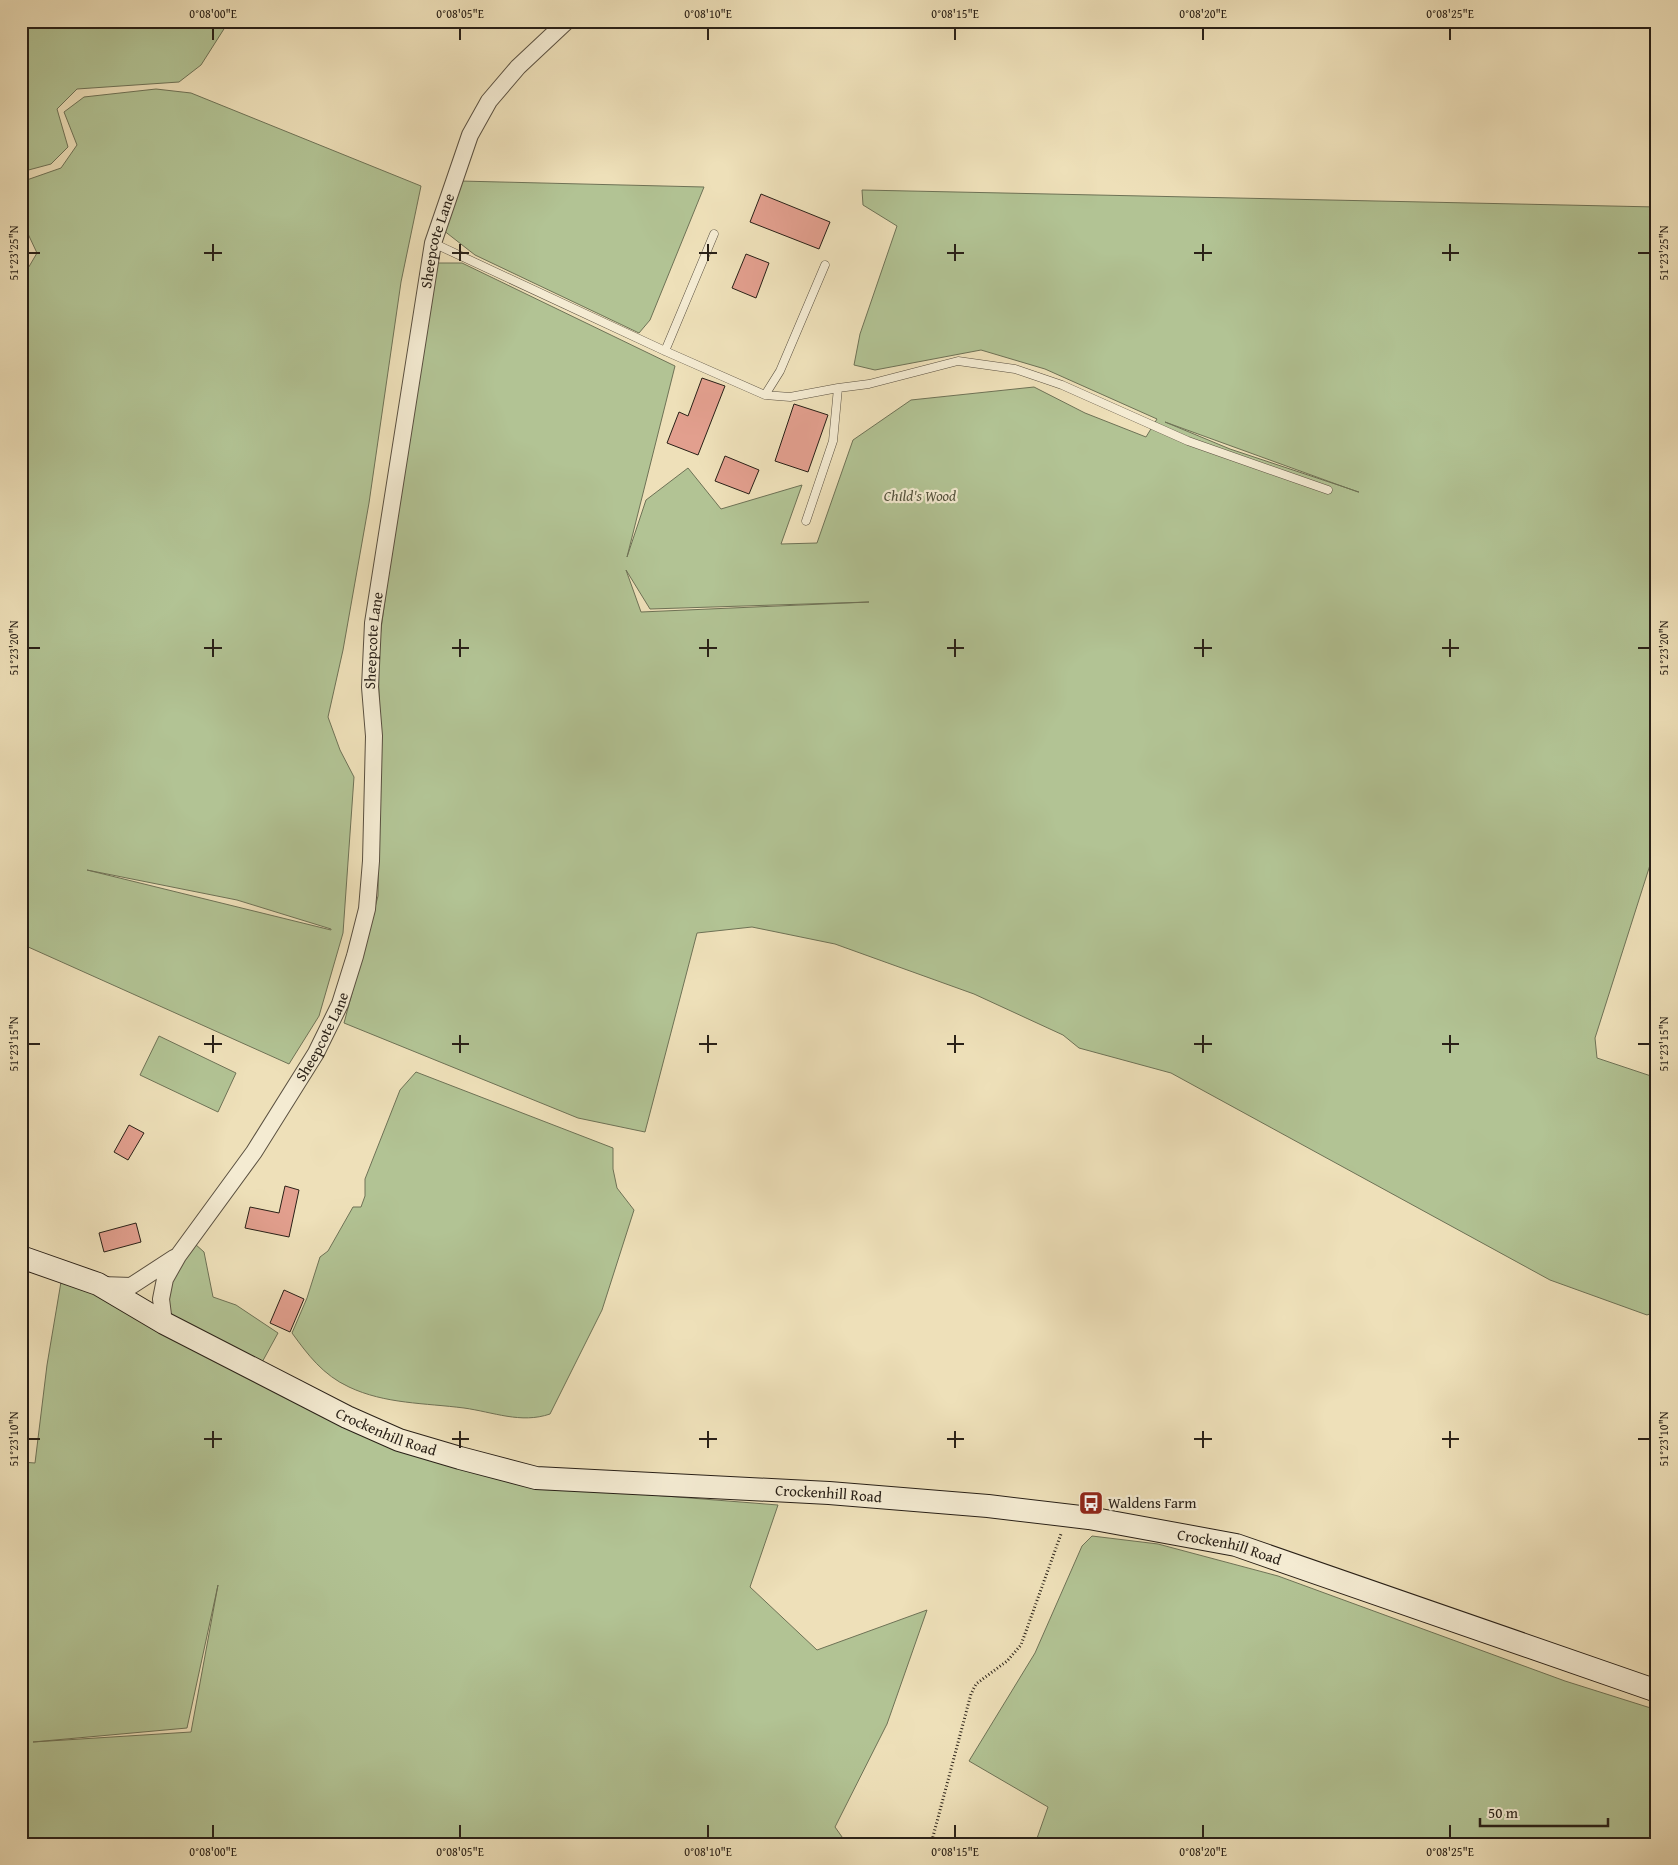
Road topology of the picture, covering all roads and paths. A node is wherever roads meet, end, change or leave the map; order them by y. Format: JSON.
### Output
{"nodes":[{"id":1,"x":567,"y":21,"type":"edge"},
{"id":2,"x":714,"y":234,"type":"dead end"},
{"id":3,"x":433,"y":243,"type":"junction"},
{"id":4,"x":825,"y":265,"type":"dead end"},
{"id":5,"x":665,"y":351,"type":"junction"},
{"id":6,"x":838,"y":388,"type":"junction"},
{"id":7,"x":765,"y":395,"type":"junction"},
{"id":8,"x":1328,"y":490,"type":"dead end"},
{"id":9,"x":806,"y":521,"type":"dead end"},
{"id":10,"x":178,"y":1256,"type":"junction"},
{"id":11,"x":21,"y":1257,"type":"edge"},
{"id":12,"x":98,"y":1284,"type":"junction"},
{"id":13,"x":164,"y":1323,"type":"junction"},
{"id":14,"x":1066,"y":1515,"type":"junction"},
{"id":15,"x":1657,"y":1691,"type":"edge"},
{"id":16,"x":931,"y":1844,"type":"edge"}],
"edges":[{"from":1,"to":3,"type":"street","name":"Sheepcote Lane"},
{"from":2,"to":5,"type":"lane"},
{"from":3,"to":5,"type":"lane"},
{"from":3,"to":10,"type":"street","name":"Sheepcote Lane"},
{"from":4,"to":7,"type":"lane"},
{"from":5,"to":7,"type":"lane"},
{"from":6,"to":7,"type":"lane"},
{"from":6,"to":8,"type":"lane"},
{"from":6,"to":9,"type":"lane"},
{"from":10,"to":12,"type":"street","name":"Sheepcote Lane"},
{"from":10,"to":13,"type":"street","name":"Sheepcote Lane"},
{"from":11,"to":12,"type":"main road","name":"Crockenhill Road"},
{"from":12,"to":13,"type":"main road","name":"Crockenhill Road"},
{"from":13,"to":14,"type":"main road","name":"Crockenhill Road"},
{"from":14,"to":15,"type":"main road","name":"Crockenhill Road"},
{"from":14,"to":16,"type":"path"}]}
